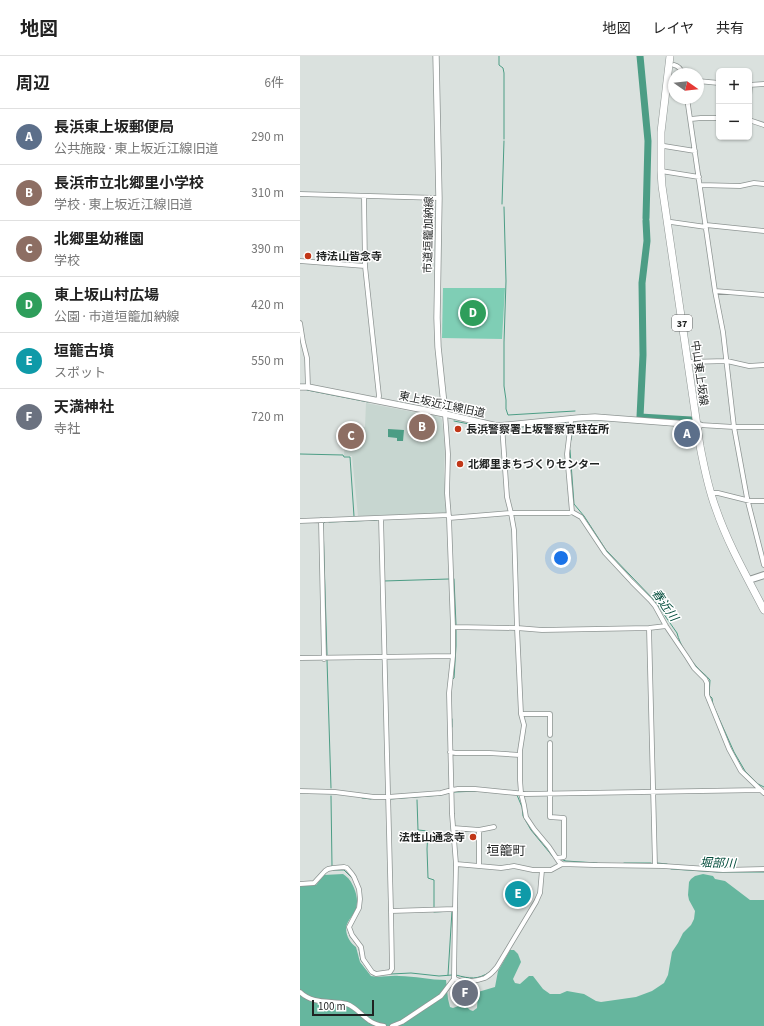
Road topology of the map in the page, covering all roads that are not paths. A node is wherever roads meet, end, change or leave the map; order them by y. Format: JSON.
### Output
{"nodes":[{"id":1,"x":436,"y":56,"type":"edge"},
{"id":2,"x":670,"y":56,"type":"edge"},
{"id":3,"x":674,"y":56,"type":"edge"},
{"id":4,"x":674,"y":65,"type":"junction"},
{"id":5,"x":680,"y":68,"type":"edge"},
{"id":6,"x":704,"y":82,"type":"edge"},
{"id":7,"x":716,"y":83,"type":"edge"},
{"id":8,"x":764,"y":84,"type":"edge"},
{"id":9,"x":752,"y":85,"type":"edge"},
{"id":10,"x":688,"y":104,"type":"edge"},
{"id":11,"x":716,"y":118,"type":"edge"},
{"id":12,"x":691,"y":119,"type":"junction"},
{"id":13,"x":752,"y":121,"type":"edge"},
{"id":14,"x":764,"y":125,"type":"edge"},
{"id":15,"x":664,"y":146,"type":"junction"},
{"id":16,"x":695,"y":151,"type":"junction"},
{"id":17,"x":663,"y":171,"type":"junction"},
{"id":18,"x":699,"y":176,"type":"junction"},
{"id":19,"x":764,"y":184,"type":"edge"},
{"id":20,"x":700,"y":186,"type":"junction"},
{"id":21,"x":300,"y":194,"type":"edge"},
{"id":22,"x":364,"y":196,"type":"junction"},
{"id":23,"x":439,"y":198,"type":"junction"},
{"id":24,"x":671,"y":222,"type":"junction"},
{"id":25,"x":706,"y":226,"type":"junction"},
{"id":26,"x":764,"y":230,"type":"edge"},
{"id":27,"x":300,"y":261,"type":"edge"},
{"id":28,"x":365,"y":266,"type":"junction"},
{"id":29,"x":716,"y":291,"type":"junction"},
{"id":30,"x":764,"y":295,"type":"edge"},
{"id":31,"x":300,"y":322,"type":"edge"},
{"id":32,"x":727,"y":361,"type":"junction"},
{"id":33,"x":689,"y":362,"type":"junction"},
{"id":34,"x":764,"y":365,"type":"edge"},
{"id":35,"x":300,"y":386,"type":"edge"},
{"id":36,"x":308,"y":387,"type":"junction"},
{"id":37,"x":378,"y":401,"type":"junction"},
{"id":38,"x":444,"y":414,"type":"junction"},
{"id":39,"x":570,"y":419,"type":"junction"},
{"id":40,"x":698,"y":424,"type":"junction"},
{"id":41,"x":502,"y":425,"type":"junction"},
{"id":42,"x":734,"y":427,"type":"junction"},
{"id":43,"x":764,"y":427,"type":"edge"},
{"id":44,"x":712,"y":493,"type":"junction"},
{"id":45,"x":748,"y":500,"type":"junction"},
{"id":46,"x":764,"y":502,"type":"edge"},
{"id":47,"x":572,"y":512,"type":"junction"},
{"id":48,"x":511,"y":513,"type":"junction"},
{"id":49,"x":449,"y":516,"type":"junction"},
{"id":50,"x":381,"y":518,"type":"junction"},
{"id":51,"x":300,"y":520,"type":"edge"},
{"id":52,"x":321,"y":520,"type":"junction"},
{"id":53,"x":764,"y":565,"type":"edge"},
{"id":54,"x":764,"y":575,"type":"edge"},
{"id":55,"x":751,"y":579,"type":"junction"},
{"id":56,"x":764,"y":600,"type":"edge"},
{"id":57,"x":764,"y":610,"type":"edge"},
{"id":58,"x":666,"y":626,"type":"junction"},
{"id":59,"x":453,"y":627,"type":"junction"},
{"id":60,"x":517,"y":628,"type":"junction"},
{"id":61,"x":650,"y":628,"type":"junction"},
{"id":62,"x":452,"y":656,"type":"junction"},
{"id":63,"x":384,"y":657,"type":"junction"},
{"id":64,"x":300,"y":658,"type":"edge"},
{"id":65,"x":324,"y":659,"type":"junction"},
{"id":66,"x":521,"y":714,"type":"junction"},
{"id":67,"x":550,"y":735,"type":"dead end"},
{"id":68,"x":550,"y":743,"type":"dead end"},
{"id":69,"x":451,"y":752,"type":"junction"},
{"id":70,"x":520,"y":755,"type":"junction"},
{"id":71,"x":452,"y":790,"type":"junction"},
{"id":72,"x":760,"y":790,"type":"junction"},
{"id":73,"x":300,"y":791,"type":"edge"},
{"id":74,"x":653,"y":791,"type":"junction"},
{"id":75,"x":521,"y":793,"type":"junction"},
{"id":76,"x":550,"y":793,"type":"junction"},
{"id":77,"x":764,"y":793,"type":"edge"},
{"id":78,"x":388,"y":799,"type":"junction"},
{"id":79,"x":494,"y":827,"type":"dead end"},
{"id":80,"x":453,"y":828,"type":"junction"},
{"id":81,"x":479,"y":830,"type":"junction"},
{"id":82,"x":557,"y":858,"type":"junction"},
{"id":83,"x":456,"y":864,"type":"junction"},
{"id":84,"x":562,"y":864,"type":"junction"},
{"id":85,"x":479,"y":866,"type":"junction"},
{"id":86,"x":654,"y":866,"type":"junction"},
{"id":87,"x":764,"y":869,"type":"edge"},
{"id":88,"x":542,"y":870,"type":"junction"},
{"id":89,"x":300,"y":884,"type":"edge"},
{"id":90,"x":456,"y":909,"type":"junction"},
{"id":91,"x":390,"y":911,"type":"junction"},
{"id":92,"x":454,"y":979,"type":"junction"},
{"id":93,"x":300,"y":992,"type":"edge"},
{"id":94,"x":384,"y":1026,"type":"edge"},
{"id":95,"x":392,"y":1026,"type":"edge"}],
"edges":[{"from":1,"to":23,"type":"street","name":"市道垣籠加納線"},
{"from":2,"to":17,"type":"main road","name":"中山東上坂線","number":"37"},
{"from":3,"to":4,"type":"main road","name":"中山東上坂線","number":"37"},
{"from":4,"to":5,"type":"street"},
{"from":4,"to":15,"type":"main road","name":"中山東上坂線","number":"37"},
{"from":6,"to":7,"type":"street"},
{"from":8,"to":9,"type":"street"},
{"from":10,"to":12,"type":"street"},
{"from":11,"to":12,"type":"street"},
{"from":12,"to":16,"type":"street"},
{"from":13,"to":14,"type":"street"},
{"from":15,"to":16,"type":"street"},
{"from":15,"to":17,"type":"main road","name":"中山東上坂線","number":"37"},
{"from":16,"to":18,"type":"street"},
{"from":17,"to":18,"type":"street"},
{"from":17,"to":24,"type":"main road","name":"中山東上坂線","number":"37"},
{"from":17,"to":33,"type":"main road","name":"中山東上坂線","number":"37"},
{"from":18,"to":20,"type":"street"},
{"from":19,"to":20,"type":"street"},
{"from":20,"to":25,"type":"street"},
{"from":21,"to":22,"type":"street"},
{"from":22,"to":23,"type":"street"},
{"from":22,"to":28,"type":"street"},
{"from":23,"to":38,"type":"street","name":"市道垣籠加納線"},
{"from":24,"to":25,"type":"street"},
{"from":24,"to":33,"type":"main road","name":"中山東上坂線","number":"37"},
{"from":25,"to":26,"type":"street"},
{"from":25,"to":29,"type":"street"},
{"from":27,"to":28,"type":"street"},
{"from":28,"to":37,"type":"street"},
{"from":29,"to":30,"type":"street"},
{"from":29,"to":32,"type":"street"},
{"from":31,"to":36,"type":"street"},
{"from":32,"to":33,"type":"street"},
{"from":32,"to":34,"type":"street"},
{"from":32,"to":42,"type":"street"},
{"from":33,"to":40,"type":"main road","name":"中山東上坂線","number":"37"},
{"from":35,"to":36,"type":"street","name":"東上坂近江線旧道"},
{"from":36,"to":37,"type":"street","name":"東上坂近江線旧道"},
{"from":37,"to":38,"type":"street","name":"東上坂近江線旧道"},
{"from":38,"to":41,"type":"street","name":"東上坂近江線旧道"},
{"from":38,"to":49,"type":"street"},
{"from":39,"to":40,"type":"street","name":"東上坂近江線旧道"},
{"from":39,"to":41,"type":"street","name":"東上坂近江線旧道"},
{"from":39,"to":47,"type":"street"},
{"from":40,"to":42,"type":"street"},
{"from":40,"to":44,"type":"main road","name":"中山東上坂線","number":"37"},
{"from":41,"to":48,"type":"street"},
{"from":42,"to":43,"type":"street"},
{"from":42,"to":45,"type":"street"},
{"from":44,"to":45,"type":"street"},
{"from":44,"to":55,"type":"main road","name":"中山東上坂線","number":"37"},
{"from":45,"to":46,"type":"street"},
{"from":45,"to":53,"type":"street"},
{"from":47,"to":48,"type":"street"},
{"from":47,"to":58,"type":"street"},
{"from":48,"to":49,"type":"street"},
{"from":48,"to":60,"type":"street"},
{"from":49,"to":50,"type":"street"},
{"from":49,"to":59,"type":"street"},
{"from":50,"to":52,"type":"street"},
{"from":50,"to":63,"type":"street"},
{"from":51,"to":52,"type":"street"},
{"from":52,"to":65,"type":"street"},
{"from":54,"to":55,"type":"main road"},
{"from":55,"to":56,"type":"main road","name":"中山東上坂線","number":"37"},
{"from":55,"to":57,"type":"main road","name":"中山東上坂線","number":"37"},
{"from":58,"to":61,"type":"street"},
{"from":58,"to":72,"type":"street"},
{"from":59,"to":60,"type":"street"},
{"from":59,"to":62,"type":"street"},
{"from":60,"to":61,"type":"street"},
{"from":60,"to":66,"type":"street"},
{"from":61,"to":74,"type":"street"},
{"from":62,"to":63,"type":"street"},
{"from":62,"to":69,"type":"street"},
{"from":63,"to":65,"type":"street"},
{"from":63,"to":78,"type":"street"},
{"from":64,"to":65,"type":"street"},
{"from":66,"to":67,"type":"street"},
{"from":66,"to":70,"type":"street"},
{"from":68,"to":76,"type":"street"},
{"from":69,"to":70,"type":"street"},
{"from":69,"to":71,"type":"street"},
{"from":70,"to":75,"type":"street"},
{"from":71,"to":75,"type":"street"},
{"from":71,"to":78,"type":"street"},
{"from":71,"to":80,"type":"street"},
{"from":72,"to":74,"type":"street"},
{"from":72,"to":77,"type":"street"},
{"from":73,"to":78,"type":"street"},
{"from":74,"to":76,"type":"street"},
{"from":74,"to":86,"type":"street"},
{"from":75,"to":76,"type":"street"},
{"from":75,"to":82,"type":"street"},
{"from":76,"to":82,"type":"street"},
{"from":78,"to":91,"type":"street"},
{"from":79,"to":81,"type":"street"},
{"from":80,"to":81,"type":"street"},
{"from":80,"to":83,"type":"street"},
{"from":81,"to":85,"type":"street"},
{"from":82,"to":84,"type":"street"},
{"from":83,"to":85,"type":"street"},
{"from":83,"to":90,"type":"street"},
{"from":84,"to":86,"type":"street"},
{"from":84,"to":88,"type":"street"},
{"from":85,"to":88,"type":"street"},
{"from":86,"to":87,"type":"street"},
{"from":88,"to":92,"type":"street"},
{"from":89,"to":91,"type":"street"},
{"from":90,"to":91,"type":"street"},
{"from":90,"to":92,"type":"street"},
{"from":92,"to":95,"type":"street"},
{"from":93,"to":94,"type":"street"}]}
